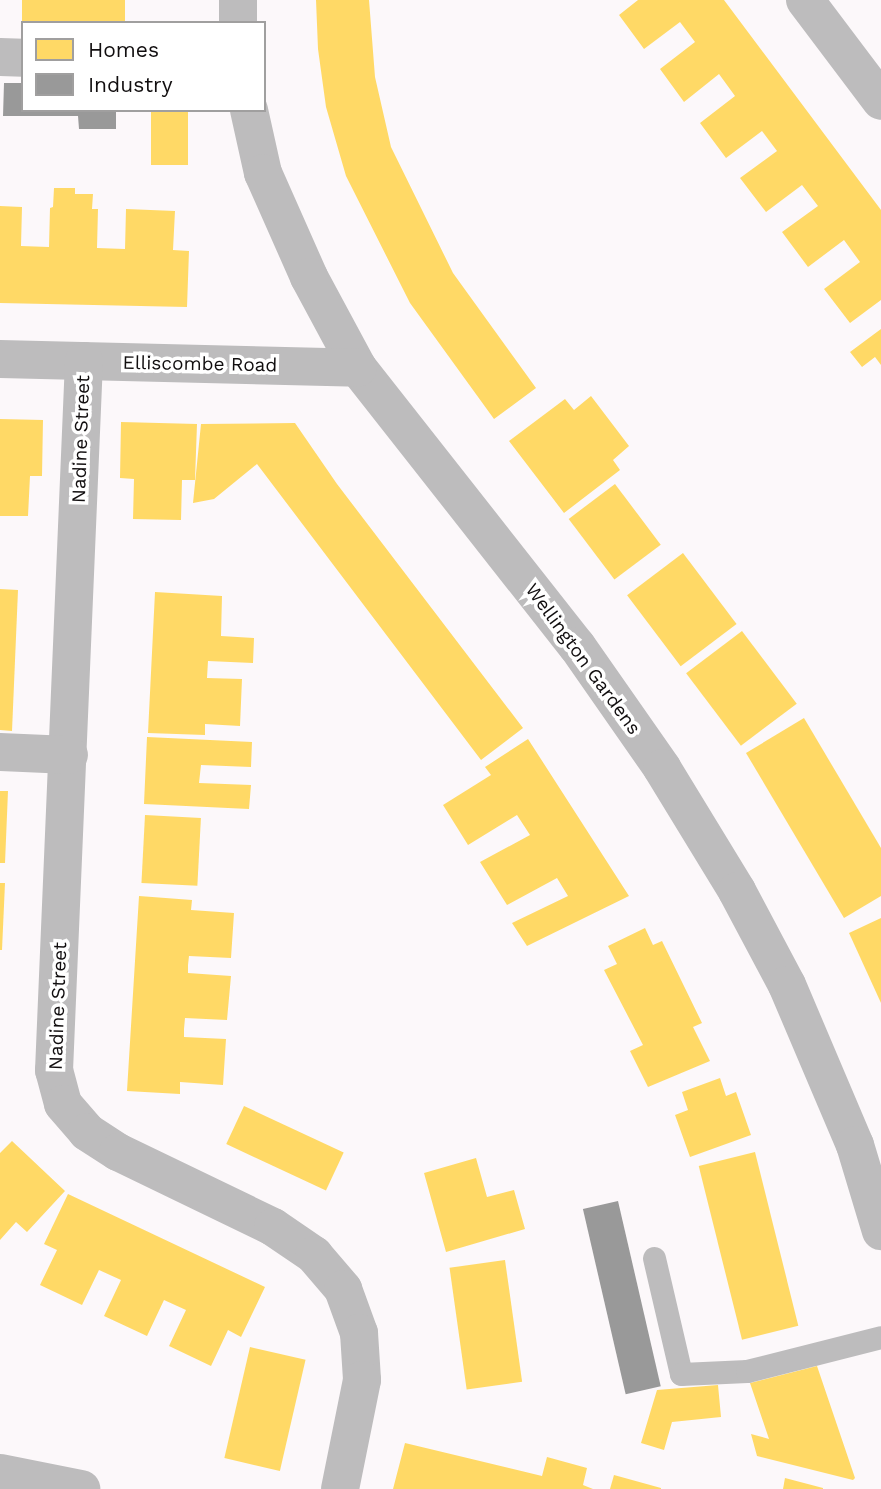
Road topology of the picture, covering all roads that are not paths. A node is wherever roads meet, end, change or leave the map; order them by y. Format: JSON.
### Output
{"nodes":[{"id":1,"x":238,"y":0,"type":"edge"},
{"id":2,"x":805,"y":0,"type":"edge"},
{"id":3,"x":238,"y":21,"type":"edge"},
{"id":4,"x":0,"y":57,"type":"edge"},
{"id":5,"x":21,"y":58,"type":"edge"},
{"id":6,"x":881,"y":101,"type":"edge"},
{"id":7,"x":249,"y":112,"type":"edge"},
{"id":8,"x":0,"y":359,"type":"edge"},
{"id":9,"x":84,"y":361,"type":"junction"},
{"id":10,"x":358,"y":368,"type":"junction"},
{"id":11,"x":0,"y":752,"type":"edge"},
{"id":12,"x":69,"y":755,"type":"junction"},
{"id":13,"x":881,"y":1231,"type":"edge"},
{"id":14,"x":654,"y":1258,"type":"dead end"},
{"id":15,"x":881,"y":1337,"type":"edge"},
{"id":16,"x":0,"y":1473,"type":"edge"},
{"id":17,"x":81,"y":1489,"type":"edge"},
{"id":18,"x":340,"y":1489,"type":"edge"}],
"edges":[{"from":1,"to":3,"type":"street"},
{"from":2,"to":6,"type":"street"},
{"from":4,"to":5,"type":"street"},
{"from":7,"to":10,"type":"street","name":"Wellington Gardens"},
{"from":8,"to":9,"type":"street","name":"Elliscombe Road"},
{"from":9,"to":10,"type":"street","name":"Elliscombe Road"},
{"from":9,"to":12,"type":"street","name":"Nadine Street"},
{"from":10,"to":13,"type":"street","name":"Wellington Gardens"},
{"from":11,"to":12,"type":"street"},
{"from":12,"to":18,"type":"street","name":"Nadine Street"},
{"from":14,"to":15,"type":"lane"},
{"from":16,"to":17,"type":"street"}]}
